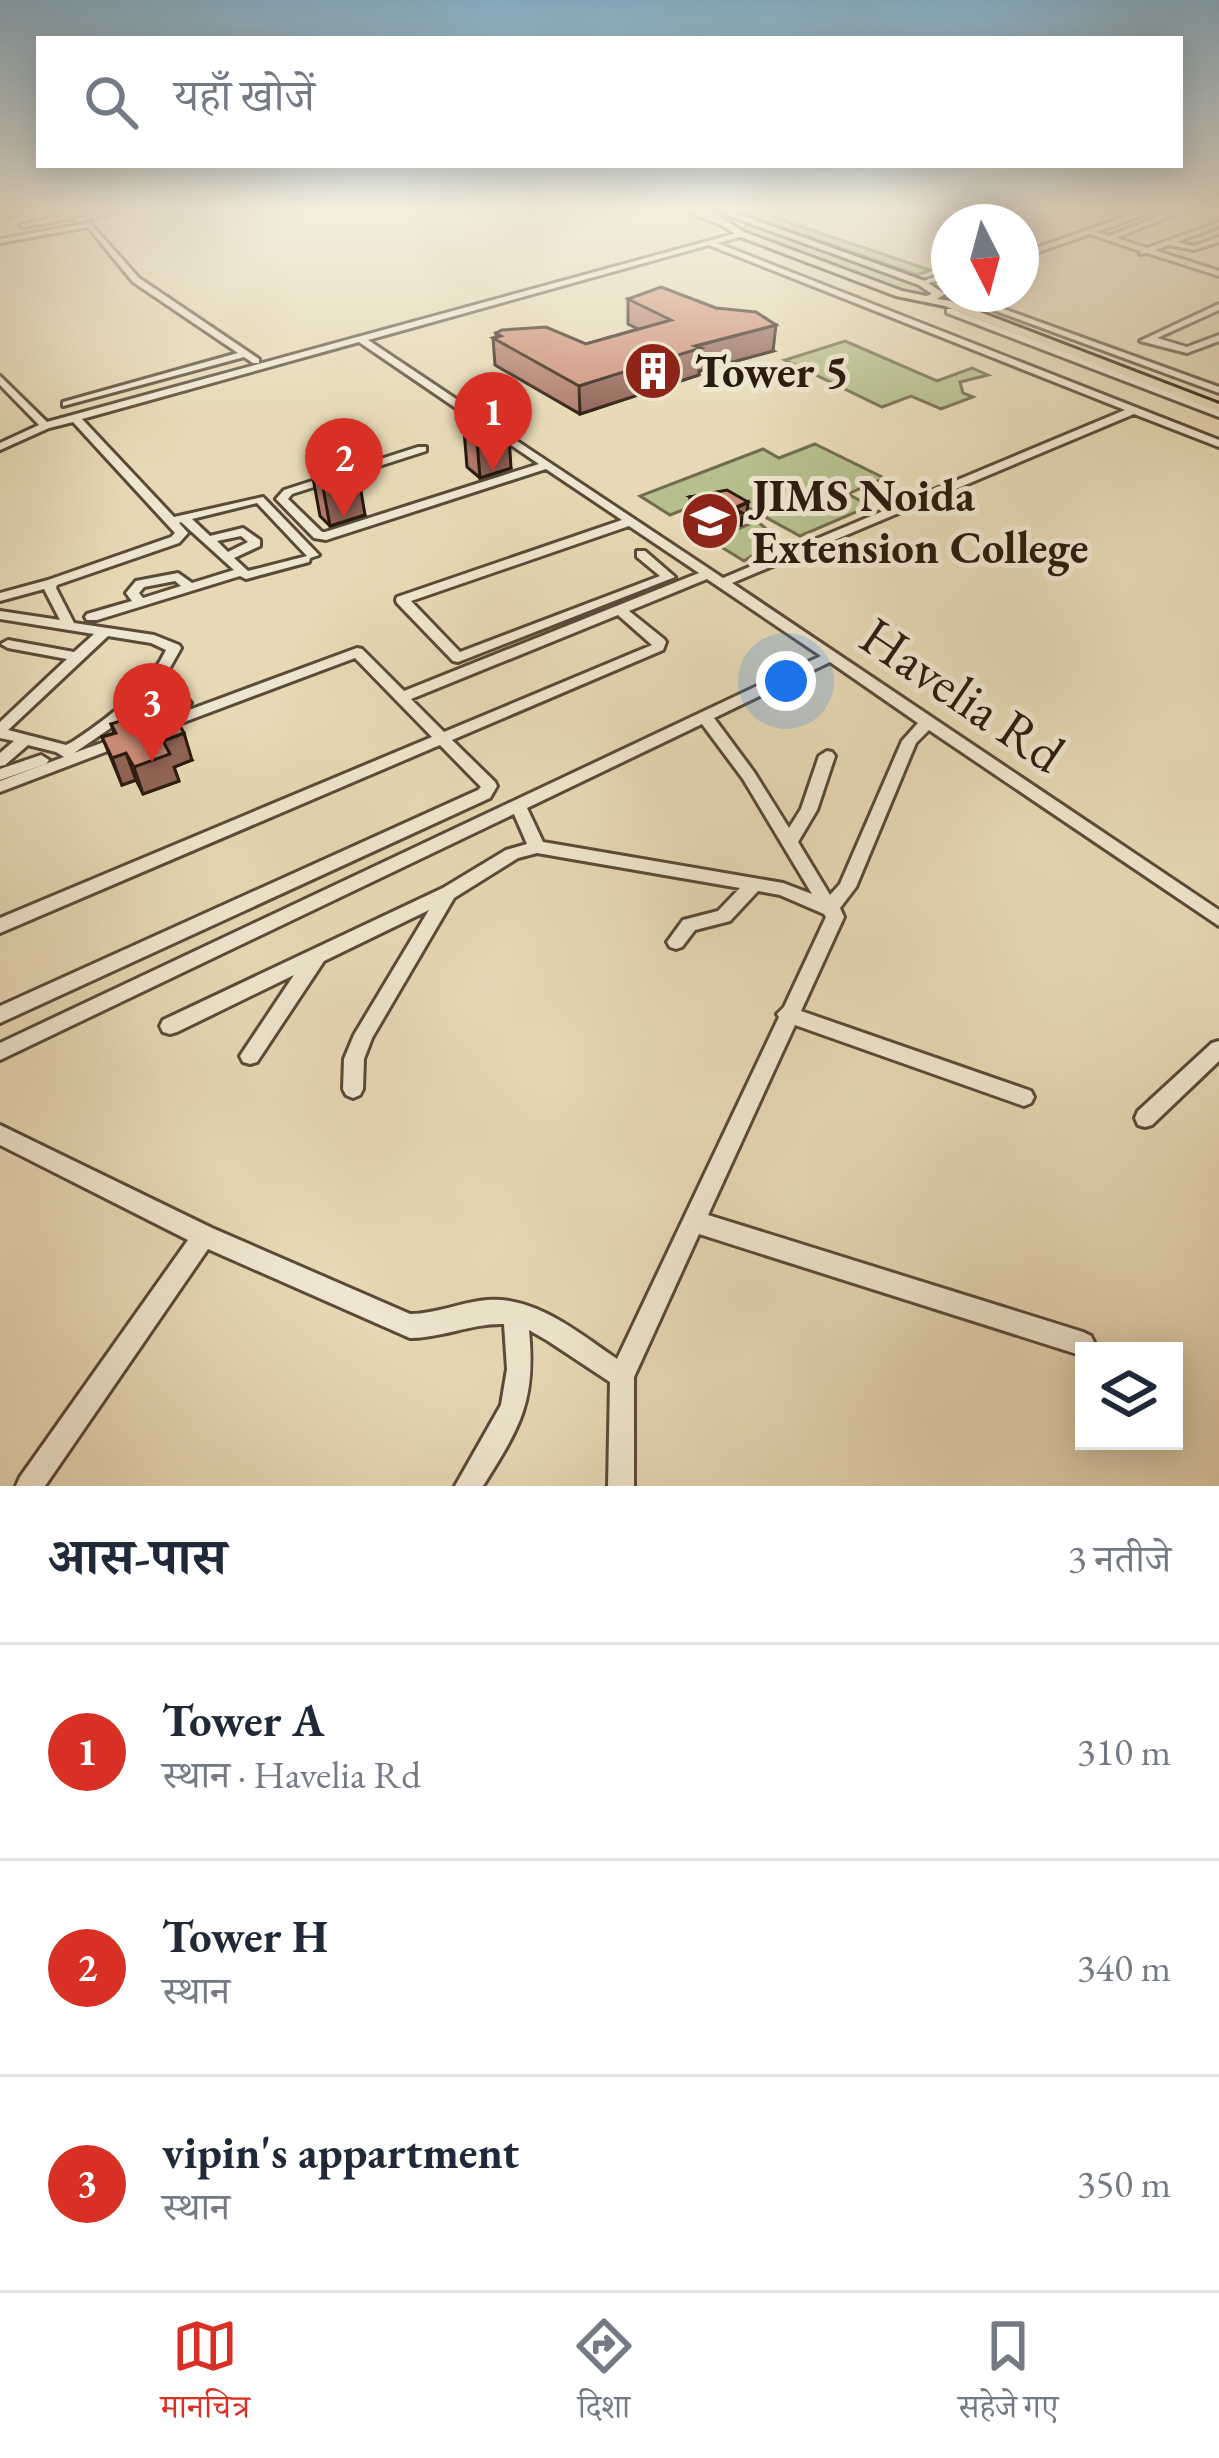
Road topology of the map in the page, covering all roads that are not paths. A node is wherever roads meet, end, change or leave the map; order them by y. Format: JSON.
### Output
{"nodes":[{"id":1,"x":138,"y":281,"type":"edge"},
{"id":2,"x":559,"y":281,"type":"edge"},
{"id":3,"x":809,"y":281,"type":"edge"},
{"id":4,"x":871,"y":281,"type":"edge"},
{"id":5,"x":931,"y":298,"type":"edge"},
{"id":6,"x":918,"y":299,"type":"junction"},
{"id":7,"x":1219,"y":307,"type":"edge"},
{"id":8,"x":953,"y":312,"type":"edge"},
{"id":9,"x":985,"y":312,"type":"edge"},
{"id":10,"x":387,"y":328,"type":"junction"},
{"id":11,"x":1030,"y":334,"type":"junction"},
{"id":12,"x":359,"y":338,"type":"junction"},
{"id":13,"x":1219,"y":338,"type":"edge"},
{"id":14,"x":1132,"y":341,"type":"junction"},
{"id":15,"x":244,"y":354,"type":"junction"},
{"id":16,"x":1000,"y":357,"type":"junction"},
{"id":17,"x":256,"y":362,"type":"junction"},
{"id":18,"x":0,"y":379,"type":"edge"},
{"id":19,"x":166,"y":381,"type":"junction"},
{"id":20,"x":1219,"y":390,"type":"edge"},
{"id":21,"x":1183,"y":400,"type":"junction"},
{"id":22,"x":67,"y":404,"type":"dead end"},
{"id":23,"x":1219,"y":407,"type":"edge"},
{"id":24,"x":1134,"y":410,"type":"junction"},
{"id":25,"x":1149,"y":416,"type":"junction"},
{"id":26,"x":75,"y":418,"type":"junction"},
{"id":27,"x":42,"y":423,"type":"junction"},
{"id":28,"x":0,"y":437,"type":"edge"},
{"id":29,"x":1219,"y":444,"type":"edge"},
{"id":30,"x":0,"y":447,"type":"edge"},
{"id":31,"x":422,"y":448,"type":"dead end"},
{"id":32,"x":548,"y":465,"type":"junction"},
{"id":33,"x":177,"y":519,"type":"junction"},
{"id":34,"x":631,"y":520,"type":"junction"},
{"id":35,"x":207,"y":540,"type":"junction"},
{"id":36,"x":641,"y":554,"type":"dead end"},
{"id":37,"x":226,"y":557,"type":"junction"},
{"id":38,"x":241,"y":572,"type":"junction"},
{"id":39,"x":717,"y":578,"type":"junction"},
{"id":40,"x":52,"y":583,"type":"junction"},
{"id":41,"x":0,"y":597,"type":"edge"},
{"id":42,"x":620,"y":610,"type":"junction"},
{"id":43,"x":0,"y":615,"type":"edge"},
{"id":44,"x":92,"y":617,"type":"dead end"},
{"id":45,"x":33,"y":622,"type":"junction"},
{"id":46,"x":70,"y":627,"type":"junction"},
{"id":47,"x":104,"y":632,"type":"junction"},
{"id":48,"x":4,"y":648,"type":"edge"},
{"id":49,"x":832,"y":656,"type":"junction"},
{"id":50,"x":77,"y":657,"type":"junction"},
{"id":51,"x":158,"y":671,"type":"junction"},
{"id":52,"x":403,"y":697,"type":"junction"},
{"id":53,"x":705,"y":717,"type":"junction"},
{"id":54,"x":929,"y":721,"type":"junction"},
{"id":55,"x":0,"y":731,"type":"edge"},
{"id":56,"x":26,"y":739,"type":"junction"},
{"id":57,"x":446,"y":740,"type":"junction"},
{"id":58,"x":74,"y":748,"type":"junction"},
{"id":59,"x":827,"y":755,"type":"dead end"},
{"id":60,"x":0,"y":761,"type":"edge"},
{"id":61,"x":0,"y":775,"type":"edge"},
{"id":62,"x":0,"y":787,"type":"edge"},
{"id":63,"x":518,"y":806,"type":"junction"},
{"id":64,"x":789,"y":842,"type":"junction"},
{"id":65,"x":537,"y":847,"type":"junction"},
{"id":66,"x":753,"y":885,"type":"junction"},
{"id":67,"x":449,"y":893,"type":"junction"},
{"id":68,"x":831,"y":908,"type":"junction"},
{"id":69,"x":1219,"y":919,"type":"edge"},
{"id":70,"x":0,"y":926,"type":"edge"},
{"id":71,"x":676,"y":942,"type":"dead end"},
{"id":72,"x":317,"y":956,"type":"junction"},
{"id":73,"x":788,"y":1014,"type":"junction"},
{"id":74,"x":0,"y":1015,"type":"edge"},
{"id":75,"x":170,"y":1026,"type":"dead end"},
{"id":76,"x":1219,"y":1049,"type":"edge"},
{"id":77,"x":0,"y":1052,"type":"edge"},
{"id":78,"x":250,"y":1056,"type":"dead end"},
{"id":79,"x":353,"y":1089,"type":"dead end"},
{"id":80,"x":1024,"y":1097,"type":"dead end"},
{"id":81,"x":1145,"y":1118,"type":"dead end"},
{"id":82,"x":0,"y":1135,"type":"edge"},
{"id":83,"x":694,"y":1222,"type":"junction"},
{"id":84,"x":204,"y":1236,"type":"junction"},
{"id":85,"x":515,"y":1313,"type":"junction"},
{"id":86,"x":1077,"y":1342,"type":"edge"},
{"id":87,"x":622,"y":1376,"type":"junction"},
{"id":88,"x":29,"y":1486,"type":"edge"},
{"id":89,"x":468,"y":1486,"type":"edge"},
{"id":90,"x":621,"y":1486,"type":"edge"}],
"edges":[{"from":1,"to":15,"type":"street"},
{"from":2,"to":10,"type":"street"},
{"from":3,"to":16,"type":"street"},
{"from":4,"to":6,"type":"main road"},
{"from":5,"to":6,"type":"main road"},
{"from":6,"to":11,"type":"main road"},
{"from":7,"to":14,"type":"street"},
{"from":8,"to":11,"type":"street"},
{"from":9,"to":11,"type":"main road"},
{"from":10,"to":12,"type":"street"},
{"from":10,"to":17,"type":"street"},
{"from":11,"to":14,"type":"street"},
{"from":11,"to":16,"type":"street"},
{"from":11,"to":21,"type":"street"},
{"from":11,"to":23,"type":"main road"},
{"from":12,"to":26,"type":"street"},
{"from":12,"to":32,"type":"street","name":"Havelia Rd"},
{"from":13,"to":14,"type":"street"},
{"from":14,"to":20,"type":"street"},
{"from":15,"to":17,"type":"street"},
{"from":15,"to":19,"type":"street"},
{"from":16,"to":24,"type":"street"},
{"from":17,"to":19,"type":"street"},
{"from":18,"to":27,"type":"street"},
{"from":19,"to":22,"type":"street"},
{"from":19,"to":27,"type":"street"},
{"from":21,"to":23,"type":"street"},
{"from":21,"to":25,"type":"street"},
{"from":24,"to":25,"type":"street"},
{"from":24,"to":39,"type":"street"},
{"from":25,"to":29,"type":"street"},
{"from":26,"to":27,"type":"street"},
{"from":26,"to":33,"type":"street"},
{"from":27,"to":28,"type":"street"},
{"from":27,"to":30,"type":"street"},
{"from":31,"to":32,"type":"street"},
{"from":32,"to":34,"type":"street","name":"Havelia Rd"},
{"from":33,"to":35,"type":"street"},
{"from":33,"to":38,"type":"street"},
{"from":33,"to":40,"type":"street"},
{"from":34,"to":36,"type":"street"},
{"from":34,"to":39,"type":"street","name":"Havelia Rd"},
{"from":35,"to":37,"type":"street"},
{"from":35,"to":37,"type":"street"},
{"from":37,"to":38,"type":"street"},
{"from":38,"to":44,"type":"street"},
{"from":39,"to":42,"type":"street"},
{"from":39,"to":49,"type":"street","name":"Havelia Rd"},
{"from":40,"to":41,"type":"street"},
{"from":40,"to":46,"type":"street"},
{"from":42,"to":52,"type":"street"},
{"from":42,"to":57,"type":"street"},
{"from":43,"to":45,"type":"street"},
{"from":45,"to":46,"type":"street"},
{"from":45,"to":48,"type":"street"},
{"from":46,"to":47,"type":"street"},
{"from":47,"to":50,"type":"street"},
{"from":47,"to":51,"type":"street"},
{"from":48,"to":50,"type":"street"},
{"from":49,"to":53,"type":"street"},
{"from":49,"to":54,"type":"street","name":"Havelia Rd"},
{"from":50,"to":55,"type":"street"},
{"from":51,"to":58,"type":"street"},
{"from":51,"to":58,"type":"street"},
{"from":52,"to":57,"type":"street"},
{"from":52,"to":62,"type":"street"},
{"from":53,"to":63,"type":"street"},
{"from":53,"to":64,"type":"street"},
{"from":54,"to":68,"type":"street"},
{"from":54,"to":69,"type":"street","name":"Havelia Rd"},
{"from":55,"to":56,"type":"street"},
{"from":56,"to":58,"type":"street"},
{"from":56,"to":60,"type":"street"},
{"from":57,"to":70,"type":"street"},
{"from":57,"to":74,"type":"street"},
{"from":58,"to":61,"type":"street"},
{"from":59,"to":64,"type":"street"},
{"from":63,"to":65,"type":"street"},
{"from":63,"to":77,"type":"street"},
{"from":64,"to":68,"type":"street"},
{"from":65,"to":66,"type":"street"},
{"from":65,"to":67,"type":"street"},
{"from":66,"to":68,"type":"street"},
{"from":66,"to":71,"type":"street"},
{"from":67,"to":72,"type":"street"},
{"from":67,"to":79,"type":"street"},
{"from":68,"to":73,"type":"street"},
{"from":72,"to":75,"type":"street"},
{"from":72,"to":78,"type":"street"},
{"from":73,"to":80,"type":"street"},
{"from":73,"to":83,"type":"street"},
{"from":76,"to":81,"type":"street"},
{"from":82,"to":84,"type":"street"},
{"from":83,"to":86,"type":"street"},
{"from":83,"to":87,"type":"street"},
{"from":84,"to":85,"type":"street"},
{"from":84,"to":88,"type":"street"},
{"from":85,"to":87,"type":"street"},
{"from":85,"to":89,"type":"street"},
{"from":87,"to":90,"type":"street"}]}
